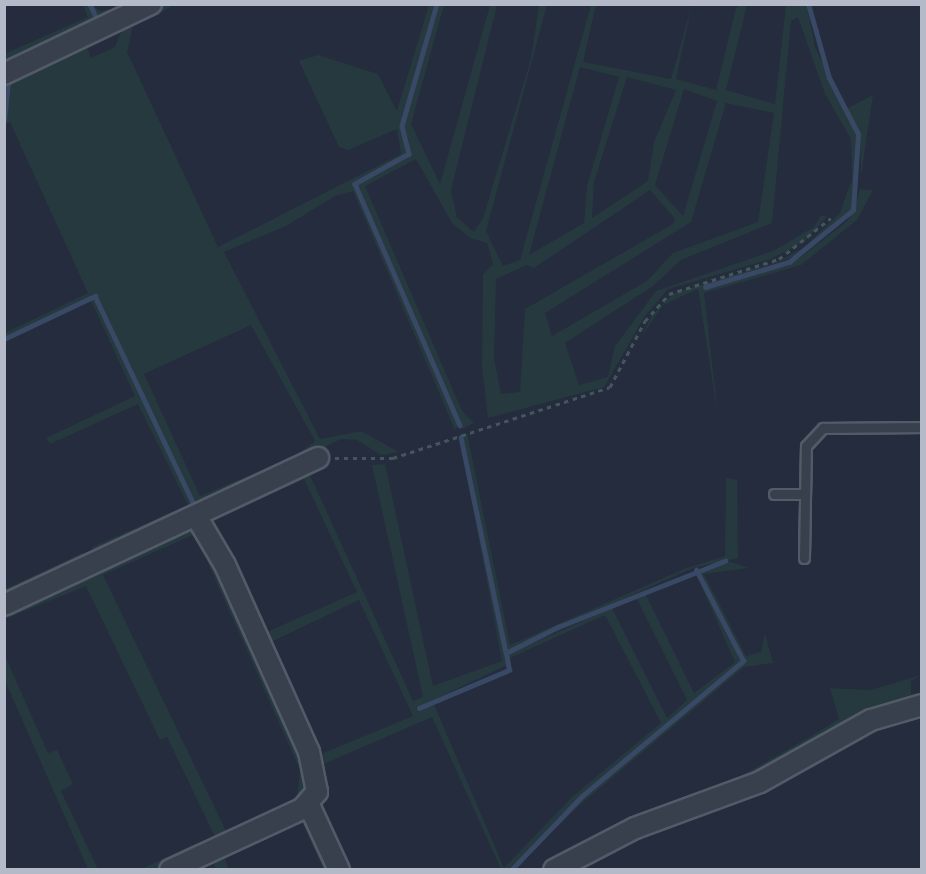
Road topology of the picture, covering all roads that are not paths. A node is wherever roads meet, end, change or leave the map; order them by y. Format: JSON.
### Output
{"nodes":[{"id":1,"x":151,"y":4,"type":"edge"},
{"id":2,"x":4,"y":74,"type":"edge"},
{"id":3,"x":921,"y":427,"type":"edge"},
{"id":4,"x":318,"y":458,"type":"road end"},
{"id":5,"x":774,"y":495,"type":"dead end"},
{"id":6,"x":804,"y":495,"type":"junction"},
{"id":7,"x":196,"y":516,"type":"junction"},
{"id":8,"x":804,"y":558,"type":"dead end"},
{"id":9,"x":4,"y":605,"type":"edge"},
{"id":10,"x":921,"y":705,"type":"edge"},
{"id":11,"x":309,"y":805,"type":"junction"},
{"id":12,"x":170,"y":870,"type":"edge"},
{"id":13,"x":339,"y":870,"type":"edge"},
{"id":14,"x":554,"y":870,"type":"edge"}],
"edges":[{"from":1,"to":2,"type":"street"},
{"from":3,"to":6,"type":"lane"},
{"from":4,"to":7,"type":"street"},
{"from":5,"to":6,"type":"lane"},
{"from":6,"to":8,"type":"lane"},
{"from":7,"to":9,"type":"street"},
{"from":7,"to":11,"type":"street"},
{"from":10,"to":14,"type":"street"},
{"from":11,"to":12,"type":"street"},
{"from":11,"to":13,"type":"street"}]}
